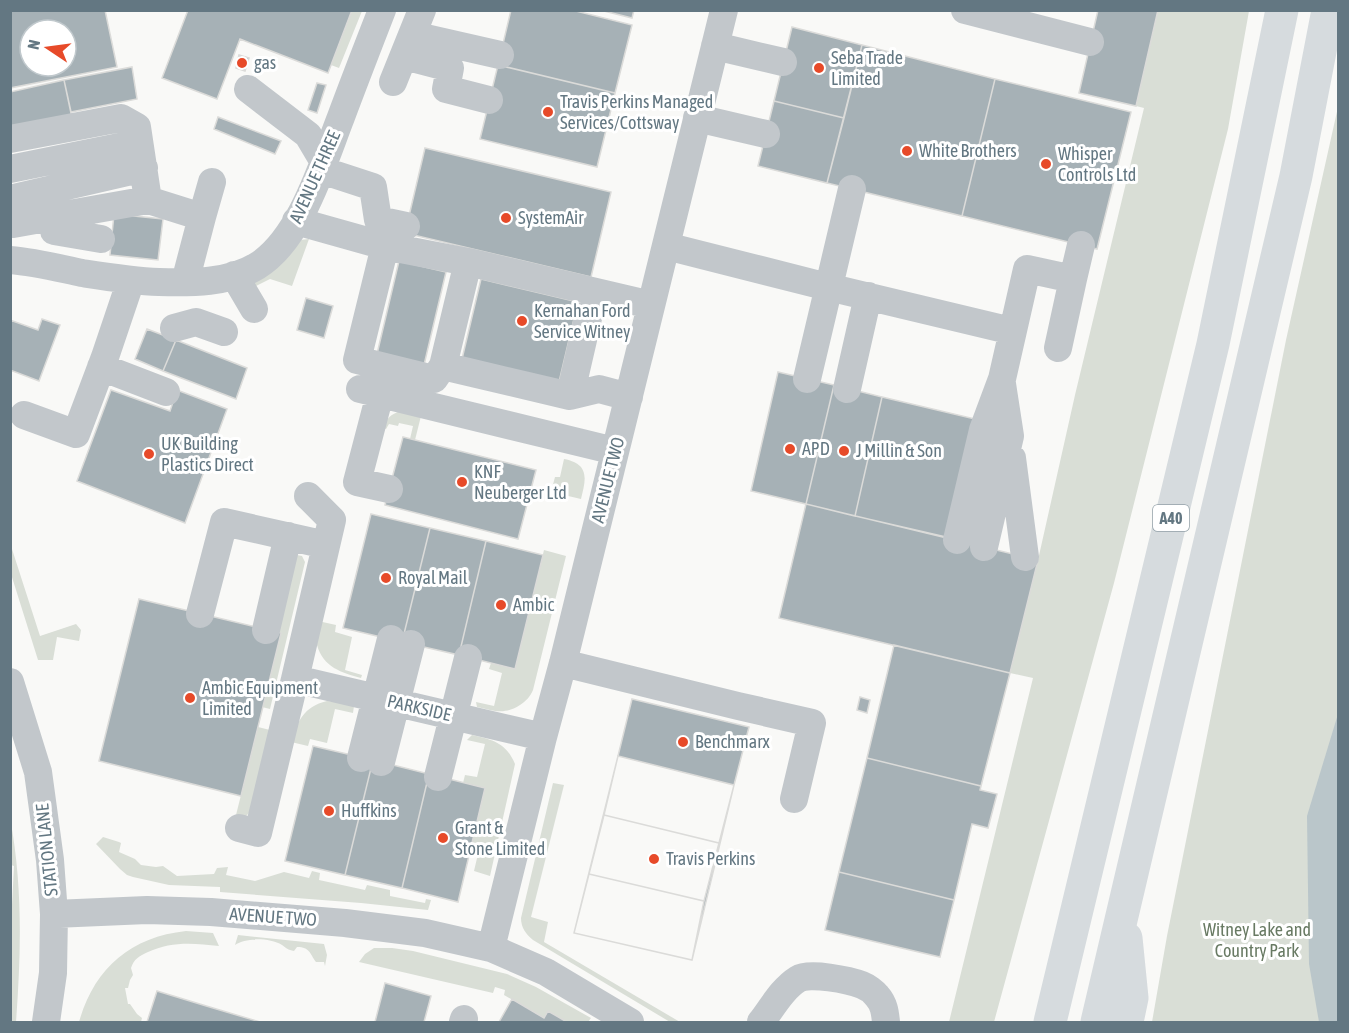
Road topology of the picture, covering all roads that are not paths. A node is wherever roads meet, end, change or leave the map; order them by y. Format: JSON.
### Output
{"nodes":[{"id":1,"x":381,"y":10,"type":"edge"},
{"id":2,"x":724,"y":10,"type":"edge"},
{"id":3,"x":965,"y":10,"type":"edge"},
{"id":4,"x":1282,"y":10,"type":"edge"},
{"id":5,"x":1328,"y":10,"type":"edge"},
{"id":6,"x":413,"y":34,"type":"edge"},
{"id":7,"x":1090,"y":42,"type":"dead end"},
{"id":8,"x":715,"y":46,"type":"junction"},
{"id":9,"x":500,"y":55,"type":"dead end"},
{"id":10,"x":783,"y":62,"type":"dead end"},
{"id":11,"x":393,"y":82,"type":"dead end"},
{"id":12,"x":248,"y":89,"type":"dead end"},
{"id":13,"x":489,"y":100,"type":"dead end"},
{"id":14,"x":697,"y":118,"type":"junction"},
{"id":15,"x":766,"y":134,"type":"dead end"},
{"id":16,"x":10,"y":140,"type":"edge"},
{"id":17,"x":141,"y":156,"type":"junction"},
{"id":18,"x":322,"y":166,"type":"junction"},
{"id":19,"x":10,"y":169,"type":"edge"},
{"id":20,"x":212,"y":182,"type":"dead end"},
{"id":21,"x":852,"y":189,"type":"dead end"},
{"id":22,"x":148,"y":200,"type":"junction"},
{"id":23,"x":11,"y":210,"type":"edge"},
{"id":24,"x":53,"y":217,"type":"junction"},
{"id":25,"x":202,"y":217,"type":"junction"},
{"id":26,"x":408,"y":218,"type":"dead end"},
{"id":27,"x":296,"y":221,"type":"junction"},
{"id":28,"x":101,"y":239,"type":"dead end"},
{"id":29,"x":1081,"y":245,"type":"dead end"},
{"id":30,"x":385,"y":246,"type":"junction"},
{"id":31,"x":666,"y":246,"type":"junction"},
{"id":32,"x":15,"y":261,"type":"edge"},
{"id":33,"x":468,"y":262,"type":"junction"},
{"id":34,"x":234,"y":275,"type":"junction"},
{"id":35,"x":1073,"y":279,"type":"junction"},
{"id":36,"x":131,"y":280,"type":"junction"},
{"id":37,"x":192,"y":282,"type":"junction"},
{"id":38,"x":828,"y":287,"type":"junction"},
{"id":39,"x":594,"y":292,"type":"junction"},
{"id":40,"x":868,"y":296,"type":"junction"},
{"id":41,"x":651,"y":305,"type":"junction"},
{"id":42,"x":255,"y":309,"type":"dead end"},
{"id":43,"x":1012,"y":331,"type":"junction"},
{"id":44,"x":224,"y":332,"type":"dead end"},
{"id":45,"x":1058,"y":348,"type":"dead end"},
{"id":46,"x":442,"y":366,"type":"junction"},
{"id":47,"x":101,"y":368,"type":"junction"},
{"id":48,"x":807,"y":379,"type":"dead end"},
{"id":49,"x":1002,"y":379,"type":"junction"},
{"id":50,"x":847,"y":388,"type":"dead end"},
{"id":51,"x":166,"y":392,"type":"dead end"},
{"id":52,"x":570,"y":396,"type":"junction"},
{"id":53,"x":629,"y":397,"type":"junction"},
{"id":54,"x":24,"y":415,"type":"dead end"},
{"id":55,"x":1010,"y":436,"type":"junction"},
{"id":56,"x":615,"y":451,"type":"junction"},
{"id":57,"x":389,"y":489,"type":"dead end"},
{"id":58,"x":308,"y":496,"type":"dead end"},
{"id":59,"x":288,"y":536,"type":"junction"},
{"id":60,"x":957,"y":540,"type":"dead end"},
{"id":61,"x":326,"y":545,"type":"junction"},
{"id":62,"x":984,"y":547,"type":"dead end"},
{"id":63,"x":1024,"y":557,"type":"dead end"},
{"id":64,"x":200,"y":614,"type":"dead end"},
{"id":65,"x":266,"y":630,"type":"dead end"},
{"id":66,"x":401,"y":641,"type":"dead end"},
{"id":67,"x":468,"y":658,"type":"dead end"},
{"id":68,"x":563,"y":663,"type":"junction"},
{"id":69,"x":295,"y":679,"type":"junction"},
{"id":70,"x":10,"y":682,"type":"edge"},
{"id":71,"x":386,"y":700,"type":"junction"},
{"id":72,"x":454,"y":716,"type":"junction"},
{"id":73,"x":543,"y":737,"type":"junction"},
{"id":74,"x":371,"y":760,"type":"dead end"},
{"id":75,"x":438,"y":777,"type":"dead end"},
{"id":76,"x":794,"y":800,"type":"dead end"},
{"id":77,"x":239,"y":828,"type":"dead end"},
{"id":78,"x":1124,"y":912,"type":"junction"},
{"id":79,"x":54,"y":914,"type":"junction"},
{"id":80,"x":490,"y":948,"type":"junction"},
{"id":81,"x":46,"y":1023,"type":"edge"},
{"id":82,"x":630,"y":1023,"type":"edge"},
{"id":83,"x":761,"y":1023,"type":"edge"},
{"id":84,"x":886,"y":1023,"type":"edge"},
{"id":85,"x":1050,"y":1023,"type":"edge"},
{"id":86,"x":1097,"y":1023,"type":"edge"},
{"id":87,"x":1127,"y":1023,"type":"edge"}],
"edges":[{"from":1,"to":18,"type":"street","name":"AVENUE THREE"},
{"from":2,"to":8,"type":"street","name":"AVENUE TWO"},
{"from":3,"to":7,"type":"street"},
{"from":4,"to":85,"type":"highway","number":"A40"},
{"from":5,"to":78,"type":"highway","number":"A40"},
{"from":6,"to":9,"type":"street"},
{"from":6,"to":11,"type":"street"},
{"from":6,"to":13,"type":"street"},
{"from":8,"to":10,"type":"street"},
{"from":8,"to":14,"type":"street","name":"AVENUE TWO"},
{"from":12,"to":18,"type":"street"},
{"from":14,"to":15,"type":"street"},
{"from":14,"to":31,"type":"street","name":"AVENUE TWO"},
{"from":16,"to":17,"type":"street"},
{"from":17,"to":19,"type":"street"},
{"from":17,"to":22,"type":"street"},
{"from":17,"to":23,"type":"street"},
{"from":18,"to":26,"type":"street"},
{"from":18,"to":27,"type":"street","name":"AVENUE THREE"},
{"from":20,"to":25,"type":"street"},
{"from":21,"to":38,"type":"street"},
{"from":22,"to":24,"type":"street"},
{"from":22,"to":25,"type":"street"},
{"from":23,"to":24,"type":"street"},
{"from":23,"to":32,"type":"street"},
{"from":24,"to":28,"type":"street"},
{"from":25,"to":37,"type":"street"},
{"from":27,"to":30,"type":"street"},
{"from":27,"to":34,"type":"street","name":"AVENUE THREE"},
{"from":29,"to":35,"type":"street"},
{"from":30,"to":33,"type":"street"},
{"from":30,"to":46,"type":"street"},
{"from":31,"to":38,"type":"street"},
{"from":31,"to":41,"type":"street","name":"AVENUE TWO"},
{"from":32,"to":36,"type":"street","name":"AVENUE THREE"},
{"from":33,"to":39,"type":"street"},
{"from":33,"to":46,"type":"street"},
{"from":34,"to":37,"type":"street","name":"AVENUE THREE"},
{"from":34,"to":42,"type":"street"},
{"from":35,"to":43,"type":"street"},
{"from":35,"to":45,"type":"street"},
{"from":36,"to":37,"type":"street","name":"AVENUE THREE"},
{"from":36,"to":47,"type":"street"},
{"from":37,"to":44,"type":"street"},
{"from":38,"to":40,"type":"street"},
{"from":38,"to":48,"type":"street"},
{"from":39,"to":41,"type":"street"},
{"from":39,"to":52,"type":"street"},
{"from":40,"to":43,"type":"street"},
{"from":40,"to":50,"type":"street"},
{"from":41,"to":53,"type":"street","name":"AVENUE TWO"},
{"from":43,"to":49,"type":"street"},
{"from":46,"to":52,"type":"street"},
{"from":47,"to":51,"type":"street"},
{"from":47,"to":54,"type":"street"},
{"from":49,"to":55,"type":"street"},
{"from":49,"to":60,"type":"street"},
{"from":52,"to":53,"type":"street"},
{"from":53,"to":56,"type":"street","name":"AVENUE TWO"},
{"from":55,"to":62,"type":"street"},
{"from":55,"to":63,"type":"street"},
{"from":56,"to":57,"type":"street"},
{"from":56,"to":68,"type":"street","name":"AVENUE TWO"},
{"from":58,"to":61,"type":"street"},
{"from":59,"to":61,"type":"street"},
{"from":59,"to":64,"type":"street"},
{"from":59,"to":65,"type":"street"},
{"from":61,"to":69,"type":"street"},
{"from":66,"to":71,"type":"street"},
{"from":67,"to":72,"type":"street"},
{"from":68,"to":73,"type":"street","name":"AVENUE TWO"},
{"from":68,"to":76,"type":"street"},
{"from":69,"to":71,"type":"street","name":"PARKSIDE"},
{"from":69,"to":77,"type":"street"},
{"from":70,"to":79,"type":"street","name":"STATION LANE"},
{"from":71,"to":72,"type":"street","name":"PARKSIDE"},
{"from":71,"to":74,"type":"street"},
{"from":72,"to":73,"type":"street","name":"PARKSIDE"},
{"from":72,"to":75,"type":"street"},
{"from":73,"to":80,"type":"street","name":"AVENUE TWO"},
{"from":78,"to":86,"type":"highway","number":"A40"},
{"from":78,"to":87,"type":"highway"},
{"from":79,"to":80,"type":"street","name":"AVENUE TWO"},
{"from":79,"to":81,"type":"street","name":"STATION LANE"},
{"from":80,"to":82,"type":"street","name":"AVENUE TWO"},
{"from":83,"to":84,"type":"street"}]}
